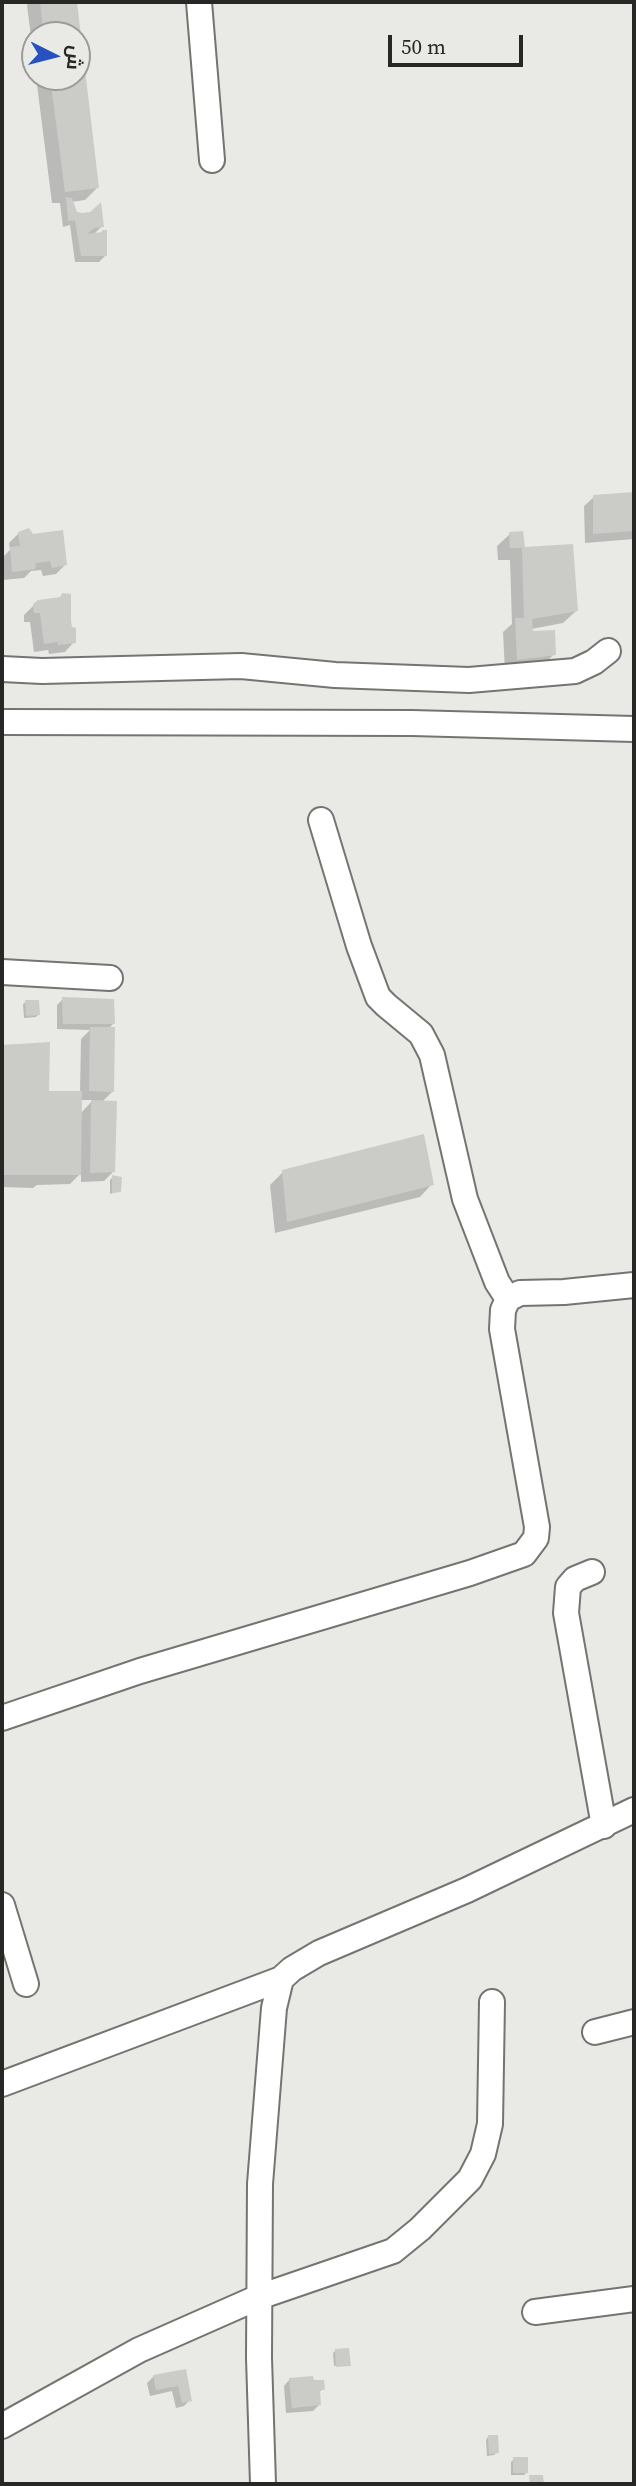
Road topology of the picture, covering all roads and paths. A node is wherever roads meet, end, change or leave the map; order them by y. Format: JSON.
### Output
{"nodes":[{"id":1,"x":199,"y":2,"type":"edge"},
{"id":2,"x":212,"y":160,"type":"dead end"},
{"id":3,"x":608,"y":651,"type":"dead end"},
{"id":4,"x":2,"y":669,"type":"edge"},
{"id":5,"x":3,"y":716,"type":"edge"},
{"id":6,"x":634,"y":729,"type":"edge"},
{"id":7,"x":321,"y":820,"type":"dead end"},
{"id":8,"x":2,"y":972,"type":"edge"},
{"id":9,"x":110,"y":978,"type":"dead end"},
{"id":10,"x":634,"y":1285,"type":"edge"},
{"id":11,"x":508,"y":1299,"type":"junction"},
{"id":12,"x":592,"y":1572,"type":"dead end"},
{"id":13,"x":2,"y":1718,"type":"edge"},
{"id":14,"x":634,"y":1810,"type":"edge"},
{"id":15,"x":604,"y":1826,"type":"junction"},
{"id":16,"x":2,"y":1905,"type":"edge"},
{"id":17,"x":281,"y":1979,"type":"junction"},
{"id":18,"x":26,"y":1984,"type":"dead end"},
{"id":19,"x":492,"y":2002,"type":"dead end"},
{"id":20,"x":634,"y":2022,"type":"edge"},
{"id":21,"x":595,"y":2032,"type":"dead end"},
{"id":22,"x":2,"y":2084,"type":"edge"},
{"id":23,"x":259,"y":2297,"type":"junction"},
{"id":24,"x":634,"y":2300,"type":"edge"},
{"id":25,"x":535,"y":2312,"type":"dead end"},
{"id":26,"x":2,"y":2426,"type":"edge"},
{"id":27,"x":262,"y":2476,"type":"edge"},
{"id":28,"x":242,"y":2484,"type":"edge"}],
"edges":[{"from":1,"to":2,"type":"street"},
{"from":3,"to":4,"type":"street"},
{"from":5,"to":6,"type":"street"},
{"from":7,"to":11,"type":"street"},
{"from":8,"to":9,"type":"street"},
{"from":10,"to":11,"type":"street"},
{"from":11,"to":13,"type":"street"},
{"from":12,"to":15,"type":"street"},
{"from":14,"to":15,"type":"street"},
{"from":15,"to":17,"type":"street"},
{"from":16,"to":18,"type":"street"},
{"from":17,"to":22,"type":"street"},
{"from":17,"to":23,"type":"street"},
{"from":19,"to":23,"type":"street"},
{"from":20,"to":21,"type":"street"},
{"from":23,"to":26,"type":"street"},
{"from":23,"to":27,"type":"street"},
{"from":24,"to":25,"type":"street"},
{"from":27,"to":28,"type":"street"}]}
